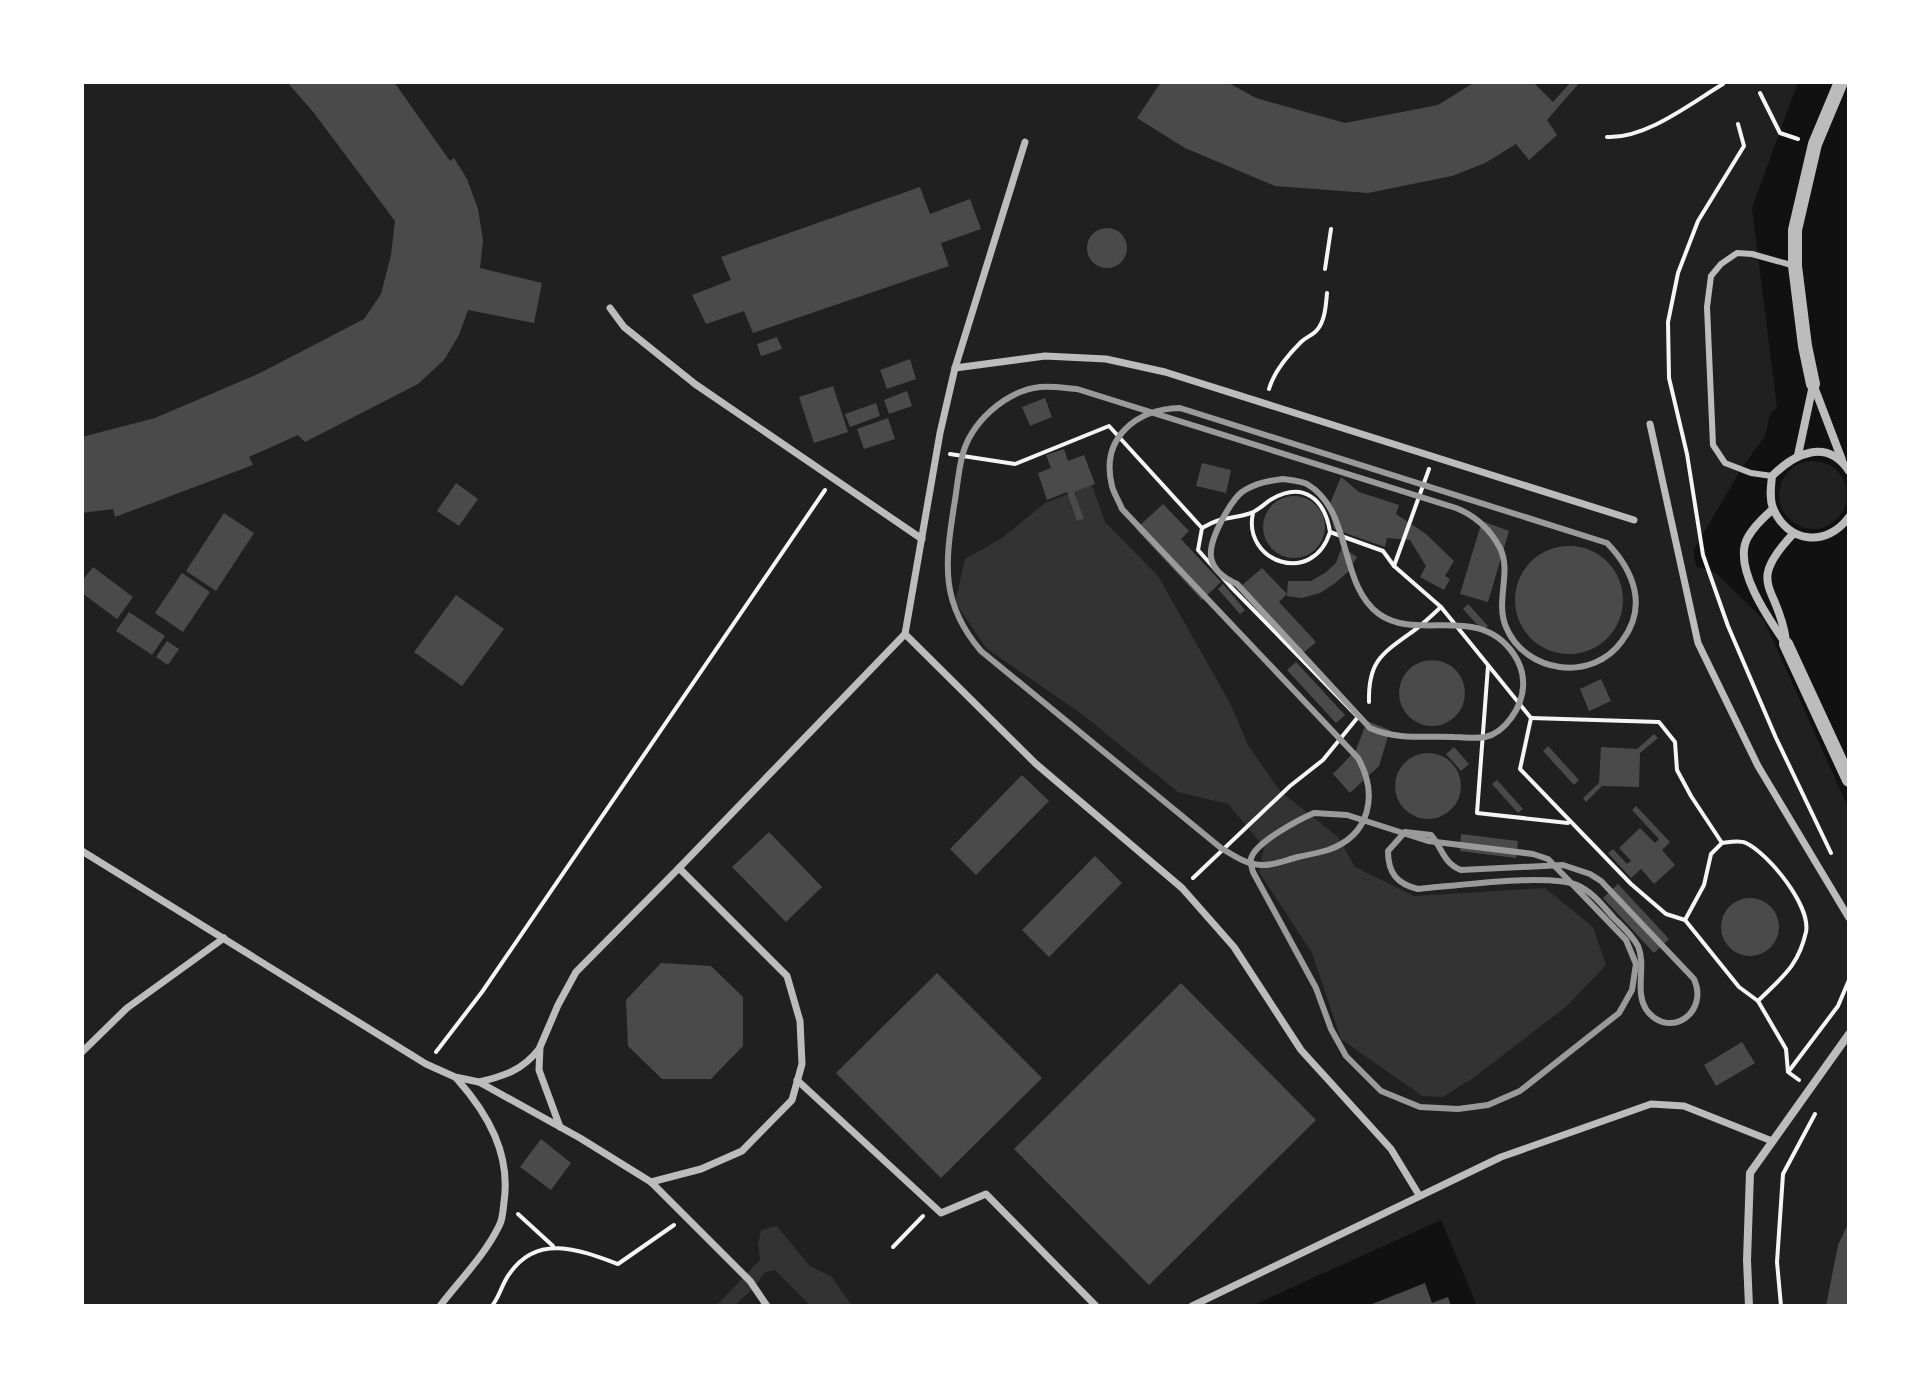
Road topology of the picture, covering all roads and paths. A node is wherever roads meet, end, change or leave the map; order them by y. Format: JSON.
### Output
{"nodes":[{"id":1,"x":1841,"y":82,"type":"edge"},
{"id":2,"x":1723,"y":84,"type":"dead end"},
{"id":3,"x":1760,"y":93,"type":"dead end"},
{"id":4,"x":1738,"y":124,"type":"dead end"},
{"id":5,"x":1607,"y":137,"type":"dead end"},
{"id":6,"x":1025,"y":142,"type":"dead end"},
{"id":7,"x":1815,"y":144,"type":"junction"},
{"id":8,"x":1331,"y":229,"type":"dead end"},
{"id":9,"x":1795,"y":266,"type":"junction"},
{"id":10,"x":1325,"y":269,"type":"dead end"},
{"id":11,"x":1327,"y":293,"type":"dead end"},
{"id":12,"x":610,"y":308,"type":"dead end"},
{"id":13,"x":955,"y":368,"type":"junction"},
{"id":14,"x":1813,"y":384,"type":"junction"},
{"id":15,"x":1266,"y":403,"type":"junction"},
{"id":16,"x":1650,"y":424,"type":"dead end"},
{"id":17,"x":936,"y":452,"type":"junction"},
{"id":18,"x":1798,"y":455,"type":"junction"},
{"id":19,"x":1434,"y":456,"type":"junction"},
{"id":20,"x":1842,"y":460,"type":"junction"},
{"id":21,"x":1849,"y":471,"type":"edge"},
{"id":22,"x":1772,"y":476,"type":"junction"},
{"id":23,"x":833,"y":478,"type":"junction"},
{"id":24,"x":1773,"y":509,"type":"junction"},
{"id":25,"x":1253,"y":513,"type":"junction"},
{"id":26,"x":1849,"y":517,"type":"edge"},
{"id":27,"x":1634,"y":520,"type":"dead end"},
{"id":28,"x":1202,"y":528,"type":"junction"},
{"id":29,"x":1837,"y":530,"type":"junction"},
{"id":30,"x":1330,"y":532,"type":"junction"},
{"id":31,"x":1849,"y":533,"type":"edge"},
{"id":32,"x":1793,"y":534,"type":"junction"},
{"id":33,"x":922,"y":539,"type":"junction"},
{"id":34,"x":1394,"y":566,"type":"junction"},
{"id":35,"x":1441,"y":607,"type":"junction"},
{"id":36,"x":905,"y":634,"type":"junction"},
{"id":37,"x":1786,"y":644,"type":"junction"},
{"id":38,"x":1488,"y":666,"type":"junction"},
{"id":39,"x":1369,"y":702,"type":"dead end"},
{"id":40,"x":1531,"y":718,"type":"junction"},
{"id":41,"x":1849,"y":780,"type":"edge"},
{"id":42,"x":1570,"y":823,"type":"junction"},
{"id":43,"x":1722,"y":843,"type":"junction"},
{"id":44,"x":82,"y":851,"type":"edge"},
{"id":45,"x":1833,"y":857,"type":"dead end"},
{"id":46,"x":679,"y":868,"type":"junction"},
{"id":47,"x":1182,"y":888,"type":"junction"},
{"id":48,"x":1849,"y":918,"type":"edge"},
{"id":49,"x":1685,"y":920,"type":"junction"},
{"id":50,"x":224,"y":938,"type":"junction"},
{"id":51,"x":1849,"y":980,"type":"edge"},
{"id":52,"x":1758,"y":1001,"type":"junction"},
{"id":53,"x":1849,"y":1034,"type":"edge"},
{"id":54,"x":540,"y":1047,"type":"junction"},
{"id":55,"x":82,"y":1052,"type":"edge"},
{"id":56,"x":426,"y":1064,"type":"junction"},
{"id":57,"x":1788,"y":1072,"type":"junction"},
{"id":58,"x":455,"y":1077,"type":"junction"},
{"id":59,"x":797,"y":1080,"type":"junction"},
{"id":60,"x":1800,"y":1081,"type":"dead end"},
{"id":61,"x":479,"y":1082,"type":"junction"},
{"id":62,"x":1816,"y":1111,"type":"dead end"},
{"id":63,"x":560,"y":1127,"type":"junction"},
{"id":64,"x":1772,"y":1141,"type":"junction"},
{"id":65,"x":651,"y":1182,"type":"junction"},
{"id":66,"x":1419,"y":1195,"type":"junction"},
{"id":67,"x":504,"y":1200,"type":"junction"},
{"id":68,"x":933,"y":1206,"type":"junction"},
{"id":69,"x":686,"y":1217,"type":"junction"},
{"id":70,"x":893,"y":1247,"type":"dead end"},
{"id":71,"x":555,"y":1248,"type":"junction"},
{"id":72,"x":440,"y":1306,"type":"edge"},
{"id":73,"x":492,"y":1306,"type":"edge"},
{"id":74,"x":767,"y":1306,"type":"edge"},
{"id":75,"x":1096,"y":1306,"type":"edge"},
{"id":76,"x":1192,"y":1306,"type":"edge"},
{"id":77,"x":1749,"y":1306,"type":"edge"},
{"id":78,"x":1781,"y":1306,"type":"edge"}],
"edges":[{"from":1,"to":7,"type":"street"},
{"from":2,"to":5,"type":"path"},
{"from":3,"to":7,"type":"path"},
{"from":4,"to":45,"type":"path"},
{"from":6,"to":13,"type":"street"},
{"from":7,"to":9,"type":"street"},
{"from":8,"to":10,"type":"path"},
{"from":9,"to":14,"type":"street"},
{"from":9,"to":22,"type":"lane"},
{"from":11,"to":15,"type":"path"},
{"from":12,"to":23,"type":"street"},
{"from":13,"to":15,"type":"street"},
{"from":13,"to":17,"type":"street"},
{"from":14,"to":18,"type":"street"},
{"from":14,"to":20,"type":"street"},
{"from":15,"to":19,"type":"street"},
{"from":16,"to":48,"type":"street"},
{"from":17,"to":28,"type":"path"},
{"from":17,"to":33,"type":"street"},
{"from":18,"to":20,"type":"street"},
{"from":18,"to":22,"type":"street"},
{"from":19,"to":27,"type":"street"},
{"from":19,"to":34,"type":"path"},
{"from":20,"to":21,"type":"street"},
{"from":22,"to":24,"type":"street"},
{"from":23,"to":33,"type":"street"},
{"from":23,"to":56,"type":"path"},
{"from":24,"to":32,"type":"street"},
{"from":24,"to":37,"type":"street"},
{"from":25,"to":28,"type":"path"},
{"from":25,"to":30,"type":"path"},
{"from":25,"to":30,"type":"path"},
{"from":26,"to":29,"type":"street"},
{"from":28,"to":47,"type":"path"},
{"from":29,"to":31,"type":"street"},
{"from":29,"to":32,"type":"street"},
{"from":30,"to":34,"type":"path"},
{"from":32,"to":37,"type":"street"},
{"from":33,"to":36,"type":"street"},
{"from":34,"to":35,"type":"path"},
{"from":35,"to":38,"type":"path"},
{"from":35,"to":39,"type":"path"},
{"from":36,"to":46,"type":"street"},
{"from":36,"to":47,"type":"street"},
{"from":37,"to":41,"type":"street"},
{"from":38,"to":40,"type":"path"},
{"from":38,"to":42,"type":"path"},
{"from":40,"to":42,"type":"path"},
{"from":40,"to":43,"type":"path"},
{"from":42,"to":49,"type":"path"},
{"from":43,"to":49,"type":"path"},
{"from":43,"to":52,"type":"path"},
{"from":44,"to":50,"type":"street"},
{"from":46,"to":54,"type":"street"},
{"from":46,"to":59,"type":"street"},
{"from":47,"to":66,"type":"street"},
{"from":49,"to":52,"type":"path"},
{"from":50,"to":55,"type":"street"},
{"from":50,"to":56,"type":"street"},
{"from":51,"to":57,"type":"path"},
{"from":52,"to":57,"type":"path"},
{"from":53,"to":64,"type":"street"},
{"from":54,"to":61,"type":"street"},
{"from":54,"to":63,"type":"street"},
{"from":56,"to":58,"type":"street"},
{"from":57,"to":60,"type":"path"},
{"from":58,"to":61,"type":"street"},
{"from":58,"to":67,"type":"street"},
{"from":59,"to":65,"type":"street"},
{"from":59,"to":68,"type":"street"},
{"from":61,"to":63,"type":"street"},
{"from":62,"to":78,"type":"path"},
{"from":63,"to":65,"type":"street"},
{"from":64,"to":66,"type":"street"},
{"from":64,"to":77,"type":"street"},
{"from":65,"to":69,"type":"street"},
{"from":66,"to":76,"type":"street"},
{"from":67,"to":71,"type":"path"},
{"from":67,"to":72,"type":"street"},
{"from":68,"to":70,"type":"path"},
{"from":68,"to":75,"type":"street"},
{"from":69,"to":71,"type":"path"},
{"from":69,"to":74,"type":"street"},
{"from":71,"to":73,"type":"path"}]}
